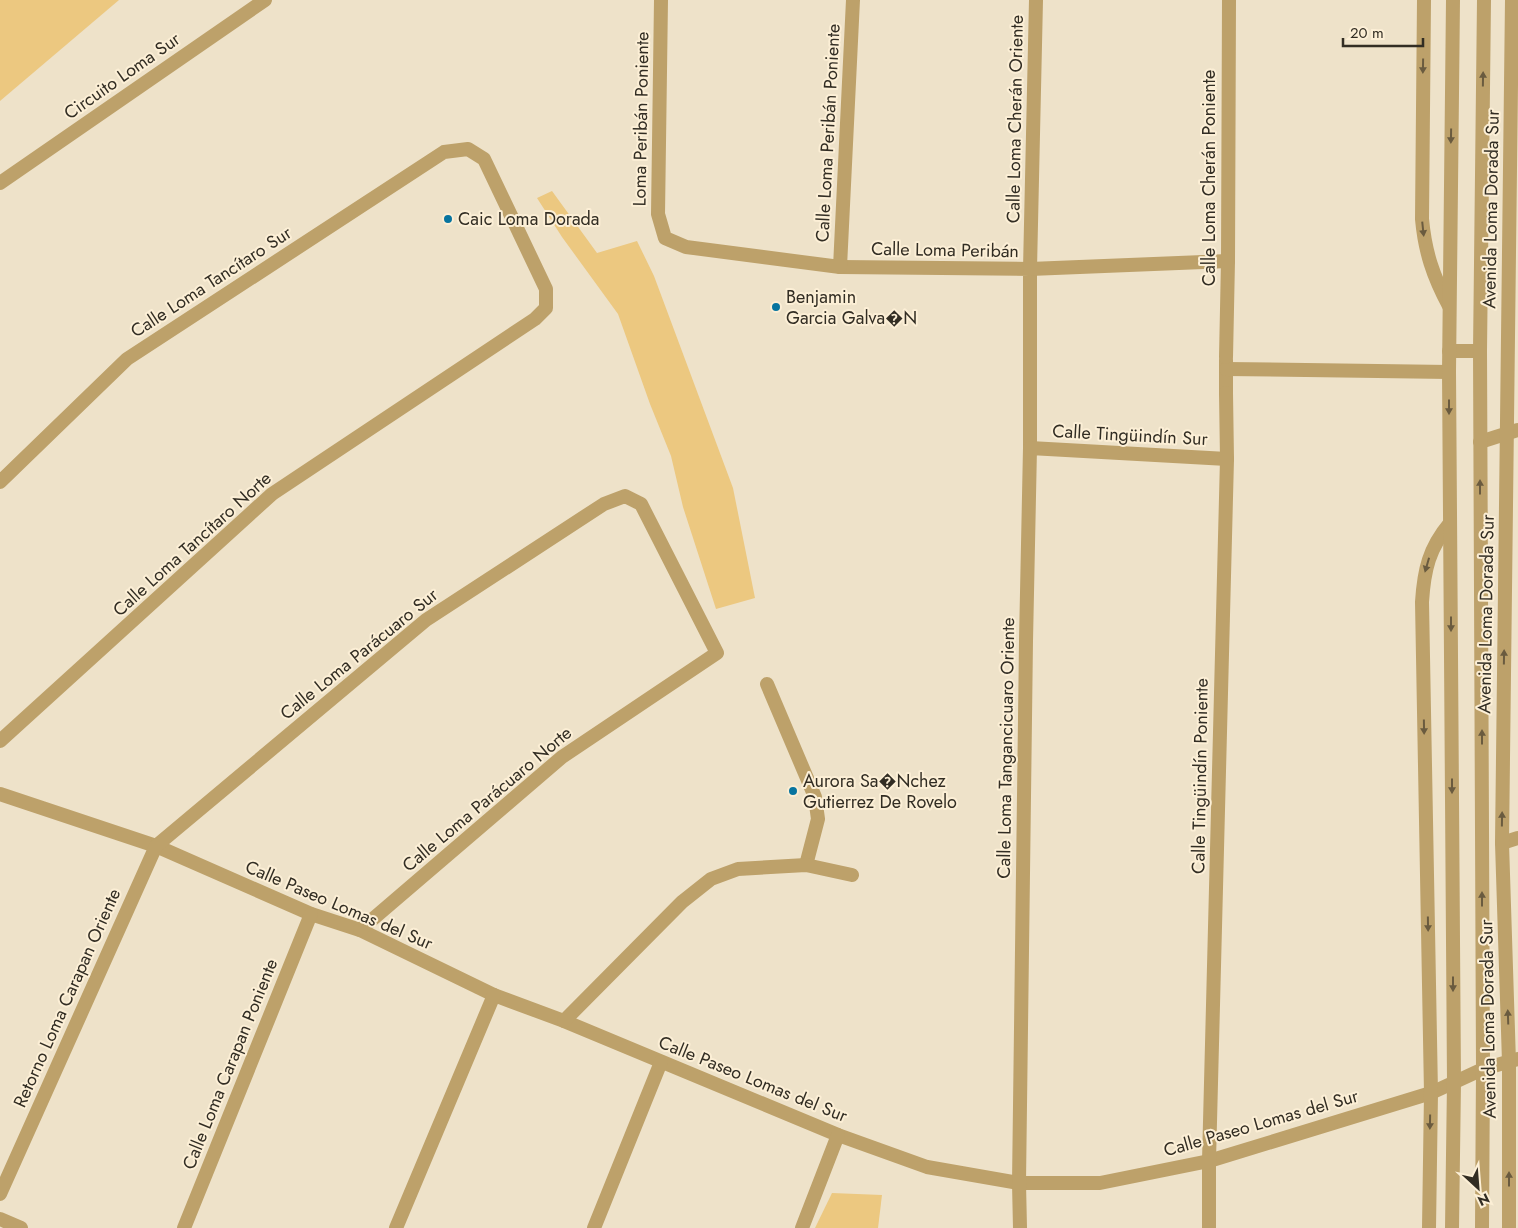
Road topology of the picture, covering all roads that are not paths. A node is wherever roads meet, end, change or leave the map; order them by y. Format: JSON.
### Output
{"nodes":[{"id":1,"x":265,"y":0,"type":"edge"},
{"id":2,"x":661,"y":0,"type":"edge"},
{"id":3,"x":853,"y":0,"type":"edge"},
{"id":4,"x":1036,"y":0,"type":"edge"},
{"id":5,"x":1229,"y":0,"type":"edge"},
{"id":6,"x":1424,"y":0,"type":"edge"},
{"id":7,"x":1453,"y":0,"type":"edge"},
{"id":8,"x":1484,"y":0,"type":"edge"},
{"id":9,"x":1512,"y":0,"type":"edge"},
{"id":10,"x":1515,"y":35,"type":"edge"},
{"id":11,"x":0,"y":183,"type":"edge"},
{"id":12,"x":1514,"y":230,"type":"edge"},
{"id":13,"x":665,"y":238,"type":"joint"},
{"id":14,"x":1228,"y":261,"type":"junction"},
{"id":15,"x":840,"y":267,"type":"junction"},
{"id":16,"x":1030,"y":269,"type":"junction"},
{"id":17,"x":1449,"y":306,"type":"junction"},
{"id":18,"x":546,"y":308,"type":"joint"},
{"id":19,"x":1449,"y":351,"type":"junction"},
{"id":20,"x":1480,"y":351,"type":"junction"},
{"id":21,"x":1226,"y":363,"type":"junction"},
{"id":22,"x":1449,"y":372,"type":"junction"},
{"id":23,"x":1226,"y":393,"type":"joint"},
{"id":24,"x":1512,"y":431,"type":"edge"},
{"id":25,"x":1480,"y":442,"type":"junction"},
{"id":26,"x":1030,"y":448,"type":"junction"},
{"id":27,"x":1226,"y":459,"type":"junction"},
{"id":28,"x":0,"y":482,"type":"edge"},
{"id":29,"x":625,"y":496,"type":"joint"},
{"id":30,"x":1450,"y":522,"type":"junction"},
{"id":31,"x":1518,"y":632,"type":"edge"},
{"id":32,"x":1504,"y":637,"type":"junction"},
{"id":33,"x":767,"y":684,"type":"dead end"},
{"id":34,"x":0,"y":741,"type":"edge"},
{"id":35,"x":0,"y":794,"type":"edge"},
{"id":36,"x":1518,"y":838,"type":"edge"},
{"id":37,"x":1502,"y":843,"type":"junction"},
{"id":38,"x":156,"y":846,"type":"junction"},
{"id":39,"x":806,"y":865,"type":"junction"},
{"id":40,"x":852,"y":875,"type":"dead end"},
{"id":41,"x":311,"y":914,"type":"junction"},
{"id":42,"x":360,"y":930,"type":"junction"},
{"id":43,"x":494,"y":995,"type":"junction"},
{"id":44,"x":564,"y":1021,"type":"junction"},
{"id":45,"x":1514,"y":1060,"type":"edge"},
{"id":46,"x":661,"y":1062,"type":"junction"},
{"id":47,"x":1483,"y":1069,"type":"junction"},
{"id":48,"x":1454,"y":1082,"type":"junction"},
{"id":49,"x":1431,"y":1093,"type":"junction"},
{"id":50,"x":838,"y":1135,"type":"junction"},
{"id":51,"x":1209,"y":1161,"type":"junction"},
{"id":52,"x":1019,"y":1183,"type":"junction"},
{"id":53,"x":0,"y":1194,"type":"edge"},
{"id":54,"x":0,"y":1219,"type":"edge"},
{"id":55,"x":21,"y":1228,"type":"edge"},
{"id":56,"x":184,"y":1228,"type":"edge"},
{"id":57,"x":396,"y":1228,"type":"edge"},
{"id":58,"x":594,"y":1228,"type":"edge"},
{"id":59,"x":802,"y":1228,"type":"edge"},
{"id":60,"x":1020,"y":1228,"type":"edge"},
{"id":61,"x":1209,"y":1228,"type":"edge"},
{"id":62,"x":1429,"y":1228,"type":"edge"},
{"id":63,"x":1452,"y":1228,"type":"edge"},
{"id":64,"x":1482,"y":1228,"type":"edge"},
{"id":65,"x":1509,"y":1228,"type":"edge"}],
"edges":[{"from":1,"to":11,"type":"street","name":"Circuito Loma Sur"},
{"from":2,"to":13,"type":"street","name":"Loma Peribán Poniente"},
{"from":3,"to":15,"type":"street","name":"Calle Loma Peribán Poniente"},
{"from":4,"to":16,"type":"street","name":"Calle Loma Cherán Oriente"},
{"from":5,"to":14,"type":"street","name":"Calle Loma Cherán Poniente"},
{"from":6,"to":17,"type":"street","name":"Avenida Loma Dorada Sur","one_way":true},
{"from":7,"to":17,"type":"street","name":"Avenida Loma Dorada Sur","one_way":true},
{"from":20,"to":8,"type":"street","name":"Avenida Loma Dorada Sur","one_way":true},
{"from":9,"to":10,"type":"street","name":"Avenida Loma Dorada Sur"},
{"from":10,"to":12,"type":"street","name":"Avenida Loma Dorada Sur"},
{"from":12,"to":24,"type":"street","name":"Avenida Loma Dorada Sur"},
{"from":13,"to":15,"type":"street","name":"Calle Loma Peribán"},
{"from":14,"to":16,"type":"street","name":"Calle Loma Peribán"},
{"from":14,"to":21,"type":"street","name":"Calle Loma Cherán Poniente"},
{"from":15,"to":16,"type":"street","name":"Calle Loma Peribán"},
{"from":16,"to":26,"type":"street","name":"Calle Loma Tangancicuaro Oriente"},
{"from":17,"to":19,"type":"street","name":"Avenida Loma Dorada Sur"},
{"from":18,"to":28,"type":"street","name":"Calle Loma Tancítaro Sur"},
{"from":18,"to":34,"type":"street","name":"Calle Loma Tancítaro Norte"},
{"from":19,"to":20,"type":"street"},
{"from":19,"to":22,"type":"street","name":"Avenida Loma Dorada Sur"},
{"from":20,"to":25,"type":"street","name":"Avenida Loma Dorada Sur"},
{"from":21,"to":22,"type":"street"},
{"from":21,"to":23,"type":"street","name":"Calle Loma Cherán Poniente"},
{"from":22,"to":30,"type":"street","name":"Avenida Loma Dorada Sur","one_way":true},
{"from":23,"to":27,"type":"street","name":"Calle Tingüindín Poniente"},
{"from":24,"to":25,"type":"street"},
{"from":24,"to":32,"type":"street","name":"Avenida Loma Dorada Sur"},
{"from":47,"to":25,"type":"street","name":"Avenida Loma Dorada Sur","one_way":true},
{"from":26,"to":27,"type":"street","name":"Calle Tingüindín Sur"},
{"from":26,"to":52,"type":"street","name":"Calle Loma Tangancicuaro Oriente"},
{"from":27,"to":51,"type":"street","name":"Calle Tingüindín Poniente"},
{"from":29,"to":38,"type":"street","name":"Calle Loma Parácuaro Sur"},
{"from":29,"to":42,"type":"street","name":"Calle Loma Parácuaro Norte"},
{"from":30,"to":48,"type":"street","name":"Avenida Loma Dorada Sur","one_way":true},
{"from":30,"to":49,"type":"street","one_way":true},
{"from":31,"to":32,"type":"street"},
{"from":37,"to":32,"type":"street","name":"Avenida Loma Dorada Sur","one_way":true},
{"from":33,"to":39,"type":"street"},
{"from":35,"to":38,"type":"street","name":"Calle Paseo Lomas del Sur"},
{"from":36,"to":37,"type":"street"},
{"from":45,"to":37,"type":"street","name":"Avenida Loma Dorada Sur","one_way":true},
{"from":38,"to":41,"type":"street","name":"Calle Paseo Lomas del Sur"},
{"from":38,"to":53,"type":"street","name":"Retorno Loma Carapan Oriente"},
{"from":39,"to":40,"type":"street"},
{"from":39,"to":44,"type":"street"},
{"from":41,"to":42,"type":"street","name":"Calle Paseo Lomas del Sur"},
{"from":41,"to":56,"type":"street","name":"Calle Loma Carapan Poniente"},
{"from":42,"to":43,"type":"street","name":"Calle Paseo Lomas del Sur"},
{"from":43,"to":44,"type":"street","name":"Calle Paseo Lomas del Sur"},
{"from":43,"to":57,"type":"street"},
{"from":44,"to":46,"type":"street","name":"Calle Paseo Lomas del Sur"},
{"from":45,"to":47,"type":"street","name":"Calle Paseo Lomas del Sur"},
{"from":65,"to":45,"type":"street","name":"Avenida Loma Dorada Sur","one_way":true},
{"from":46,"to":50,"type":"street","name":"Calle Paseo Lomas del Sur"},
{"from":46,"to":58,"type":"street"},
{"from":47,"to":48,"type":"street","name":"Calle Paseo Lomas del Sur"},
{"from":47,"to":64,"type":"street","name":"Avenida Loma Dorada Sur"},
{"from":48,"to":49,"type":"street","name":"Calle Paseo Lomas del Sur"},
{"from":48,"to":63,"type":"street","name":"Avenida Loma Dorada Sur"},
{"from":49,"to":51,"type":"street","name":"Calle Paseo Lomas del Sur"},
{"from":49,"to":62,"type":"street","one_way":true},
{"from":50,"to":52,"type":"street","name":"Calle Paseo Lomas del Sur"},
{"from":50,"to":59,"type":"street"},
{"from":51,"to":52,"type":"street","name":"Calle Paseo Lomas del Sur"},
{"from":51,"to":61,"type":"street","name":"Calle Tingüindín Poniente"},
{"from":52,"to":60,"type":"street","name":"Calle Loma Tangancicuaro Oriente"},
{"from":54,"to":55,"type":"street"}]}
